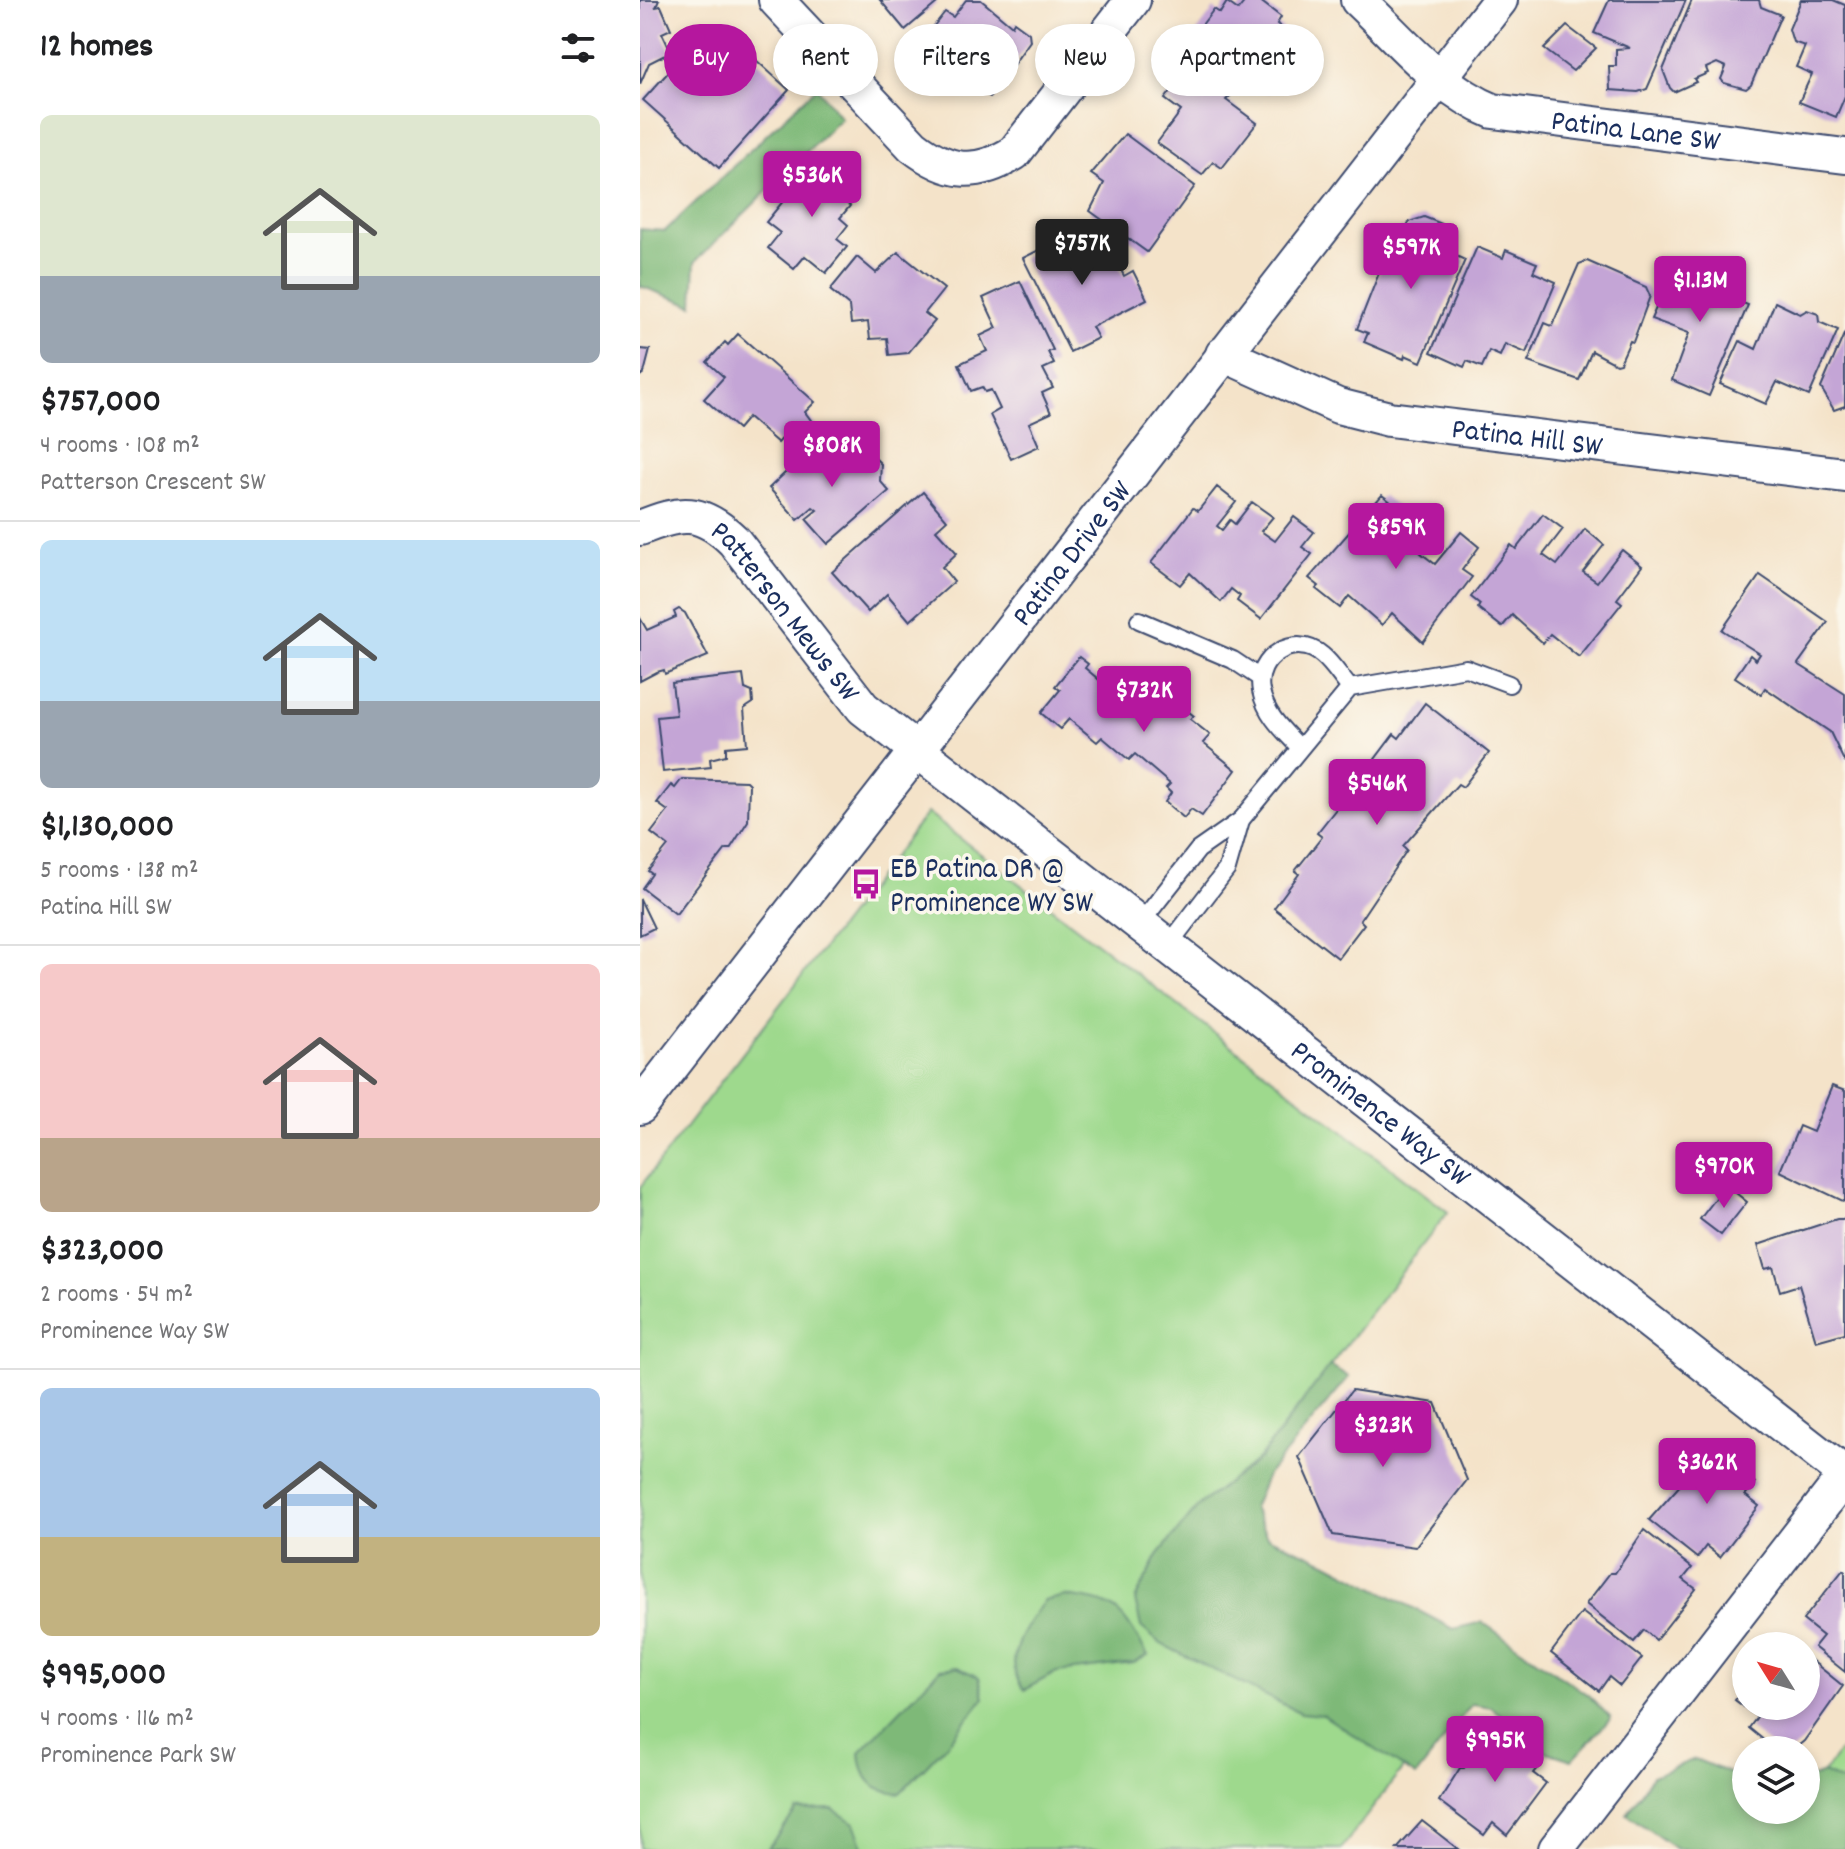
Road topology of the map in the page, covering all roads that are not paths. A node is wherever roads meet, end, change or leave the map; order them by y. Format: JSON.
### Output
{"nodes":[{"id":1,"x":776,"y":0,"type":"edge"},
{"id":2,"x":1133,"y":0,"type":"edge"},
{"id":3,"x":1358,"y":0,"type":"edge"},
{"id":4,"x":1500,"y":0,"type":"edge"},
{"id":5,"x":1438,"y":75,"type":"junction"},
{"id":6,"x":1845,"y":156,"type":"edge"},
{"id":7,"x":1223,"y":354,"type":"junction"},
{"id":8,"x":1845,"y":475,"type":"edge"},
{"id":9,"x":640,"y":528,"type":"edge"},
{"id":10,"x":1139,"y":620,"type":"dead end"},
{"id":11,"x":1260,"y":678,"type":"junction"},
{"id":12,"x":1509,"y":684,"type":"dead end"},
{"id":13,"x":1350,"y":688,"type":"junction"},
{"id":14,"x":1299,"y":747,"type":"junction"},
{"id":15,"x":916,"y":752,"type":"junction"},
{"id":16,"x":1241,"y":820,"type":"junction"},
{"id":17,"x":1139,"y":925,"type":"junction"},
{"id":18,"x":1167,"y":947,"type":"junction"},
{"id":19,"x":640,"y":1107,"type":"edge"},
{"id":20,"x":1845,"y":1475,"type":"edge"},
{"id":21,"x":1556,"y":1849,"type":"edge"}],
"edges":[{"from":1,"to":2,"type":"street"},
{"from":3,"to":5,"type":"street","name":"Patina Lane SW"},
{"from":4,"to":5,"type":"street","name":"Patina Drive SW"},
{"from":5,"to":6,"type":"street","name":"Patina Lane SW"},
{"from":5,"to":7,"type":"street","name":"Patina Drive SW"},
{"from":7,"to":8,"type":"street","name":"Patina Hill SW"},
{"from":7,"to":15,"type":"street","name":"Patina Drive SW"},
{"from":9,"to":15,"type":"street","name":"Patterson Mews SW"},
{"from":10,"to":11,"type":"lane"},
{"from":11,"to":13,"type":"lane"},
{"from":11,"to":14,"type":"lane"},
{"from":12,"to":13,"type":"lane"},
{"from":13,"to":14,"type":"lane"},
{"from":14,"to":16,"type":"lane"},
{"from":15,"to":17,"type":"street","name":"Prominence Way SW"},
{"from":15,"to":19,"type":"street","name":"Patina Drive SW"},
{"from":16,"to":17,"type":"lane"},
{"from":16,"to":18,"type":"lane"},
{"from":17,"to":18,"type":"street","name":"Prominence Way SW"},
{"from":18,"to":20,"type":"street","name":"Prominence Way SW"},
{"from":20,"to":21,"type":"street"}]}
